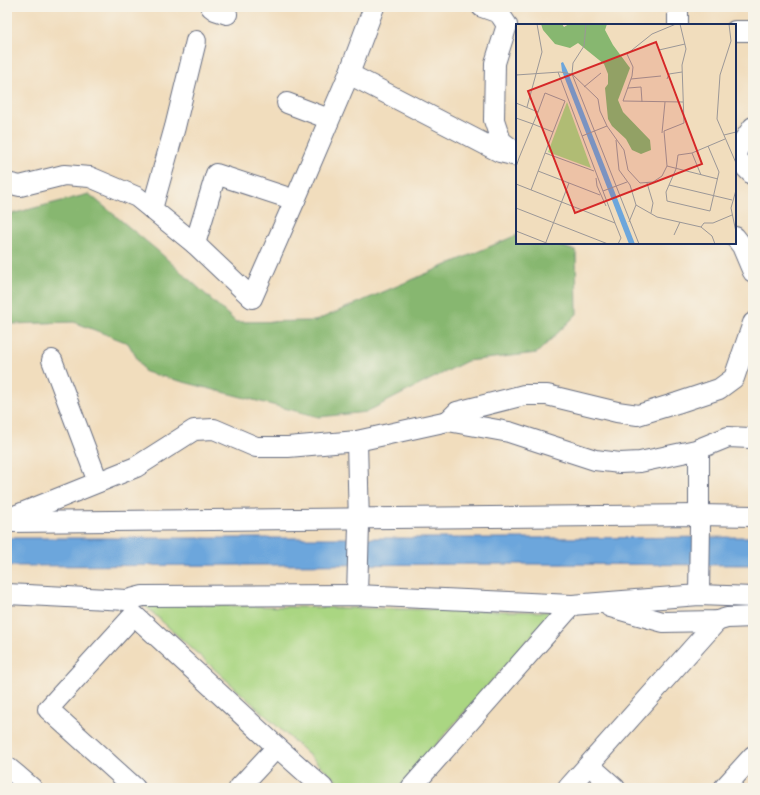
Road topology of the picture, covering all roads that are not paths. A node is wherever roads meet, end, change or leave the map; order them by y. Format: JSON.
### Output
{"nodes":[{"id":1,"x":374,"y":7,"type":"edge"},
{"id":2,"x":482,"y":7,"type":"edge"},
{"id":3,"x":678,"y":7,"type":"edge"},
{"id":4,"x":678,"y":24,"type":"edge"},
{"id":5,"x":736,"y":31,"type":"edge"},
{"id":6,"x":753,"y":32,"type":"edge"},
{"id":7,"x":196,"y":41,"type":"dead end"},
{"id":8,"x":349,"y":74,"type":"junction"},
{"id":9,"x":287,"y":103,"type":"dead end"},
{"id":10,"x":329,"y":119,"type":"junction"},
{"id":11,"x":416,"y":124,"type":"dead end"},
{"id":12,"x":753,"y":127,"type":"edge"},
{"id":13,"x":736,"y":152,"type":"edge"},
{"id":14,"x":511,"y":154,"type":"edge"},
{"id":15,"x":736,"y":158,"type":"edge"},
{"id":16,"x":753,"y":175,"type":"edge"},
{"id":17,"x":7,"y":183,"type":"edge"},
{"id":18,"x":295,"y":200,"type":"junction"},
{"id":19,"x":152,"y":210,"type":"junction"},
{"id":20,"x":736,"y":238,"type":"edge"},
{"id":21,"x":195,"y":244,"type":"junction"},
{"id":22,"x":753,"y":272,"type":"edge"},
{"id":23,"x":751,"y":335,"type":"edge"},
{"id":24,"x":52,"y":360,"type":"dead end"},
{"id":25,"x":448,"y":421,"type":"junction"},
{"id":26,"x":753,"y":438,"type":"edge"},
{"id":27,"x":357,"y":441,"type":"junction"},
{"id":28,"x":699,"y":449,"type":"junction"},
{"id":29,"x":98,"y":482,"type":"junction"},
{"id":30,"x":753,"y":516,"type":"edge"},
{"id":31,"x":7,"y":520,"type":"edge"},
{"id":32,"x":700,"y":520,"type":"junction"},
{"id":33,"x":358,"y":521,"type":"junction"},
{"id":34,"x":699,"y":586,"type":"junction"},
{"id":35,"x":7,"y":594,"type":"edge"},
{"id":36,"x":357,"y":595,"type":"junction"},
{"id":37,"x":753,"y":597,"type":"edge"},
{"id":38,"x":597,"y":604,"type":"junction"},
{"id":39,"x":572,"y":605,"type":"junction"},
{"id":40,"x":130,"y":608,"type":"junction"},
{"id":41,"x":753,"y":617,"type":"edge"},
{"id":42,"x":716,"y":622,"type":"junction"},
{"id":43,"x":277,"y":746,"type":"junction"},
{"id":44,"x":753,"y":756,"type":"edge"},
{"id":45,"x":589,"y":765,"type":"junction"},
{"id":46,"x":7,"y":767,"type":"edge"},
{"id":47,"x":133,"y":787,"type":"edge"},
{"id":48,"x":32,"y":788,"type":"edge"},
{"id":49,"x":239,"y":788,"type":"edge"},
{"id":50,"x":323,"y":788,"type":"edge"},
{"id":51,"x":411,"y":788,"type":"edge"},
{"id":52,"x":568,"y":788,"type":"edge"},
{"id":53,"x":615,"y":788,"type":"edge"},
{"id":54,"x":724,"y":788,"type":"edge"}],
"edges":[{"from":1,"to":8,"type":"street"},
{"from":2,"to":14,"type":"street"},
{"from":3,"to":4,"type":"street"},
{"from":5,"to":6,"type":"street"},
{"from":7,"to":19,"type":"street"},
{"from":8,"to":10,"type":"street"},
{"from":8,"to":14,"type":"street"},
{"from":9,"to":10,"type":"street"},
{"from":10,"to":18,"type":"street"},
{"from":11,"to":14,"type":"street"},
{"from":12,"to":13,"type":"street"},
{"from":15,"to":16,"type":"street"},
{"from":17,"to":19,"type":"street"},
{"from":18,"to":21,"type":"street"},
{"from":18,"to":21,"type":"street"},
{"from":19,"to":21,"type":"street"},
{"from":20,"to":22,"type":"street"},
{"from":23,"to":25,"type":"street"},
{"from":24,"to":29,"type":"street"},
{"from":25,"to":27,"type":"street"},
{"from":25,"to":28,"type":"street"},
{"from":26,"to":28,"type":"street"},
{"from":27,"to":29,"type":"street"},
{"from":27,"to":33,"type":"street"},
{"from":28,"to":32,"type":"street"},
{"from":29,"to":31,"type":"street"},
{"from":30,"to":32,"type":"street"},
{"from":31,"to":33,"type":"street"},
{"from":32,"to":33,"type":"street"},
{"from":32,"to":34,"type":"street"},
{"from":33,"to":36,"type":"street"},
{"from":34,"to":37,"type":"street"},
{"from":34,"to":38,"type":"street"},
{"from":35,"to":40,"type":"street"},
{"from":36,"to":39,"type":"street"},
{"from":36,"to":40,"type":"street"},
{"from":38,"to":39,"type":"street"},
{"from":38,"to":42,"type":"street"},
{"from":39,"to":51,"type":"street"},
{"from":40,"to":43,"type":"street"},
{"from":40,"to":47,"type":"street"},
{"from":41,"to":42,"type":"street"},
{"from":42,"to":45,"type":"street"},
{"from":43,"to":49,"type":"street"},
{"from":43,"to":50,"type":"street"},
{"from":44,"to":54,"type":"street"},
{"from":45,"to":52,"type":"street"},
{"from":45,"to":53,"type":"street"},
{"from":46,"to":48,"type":"street"}]}
